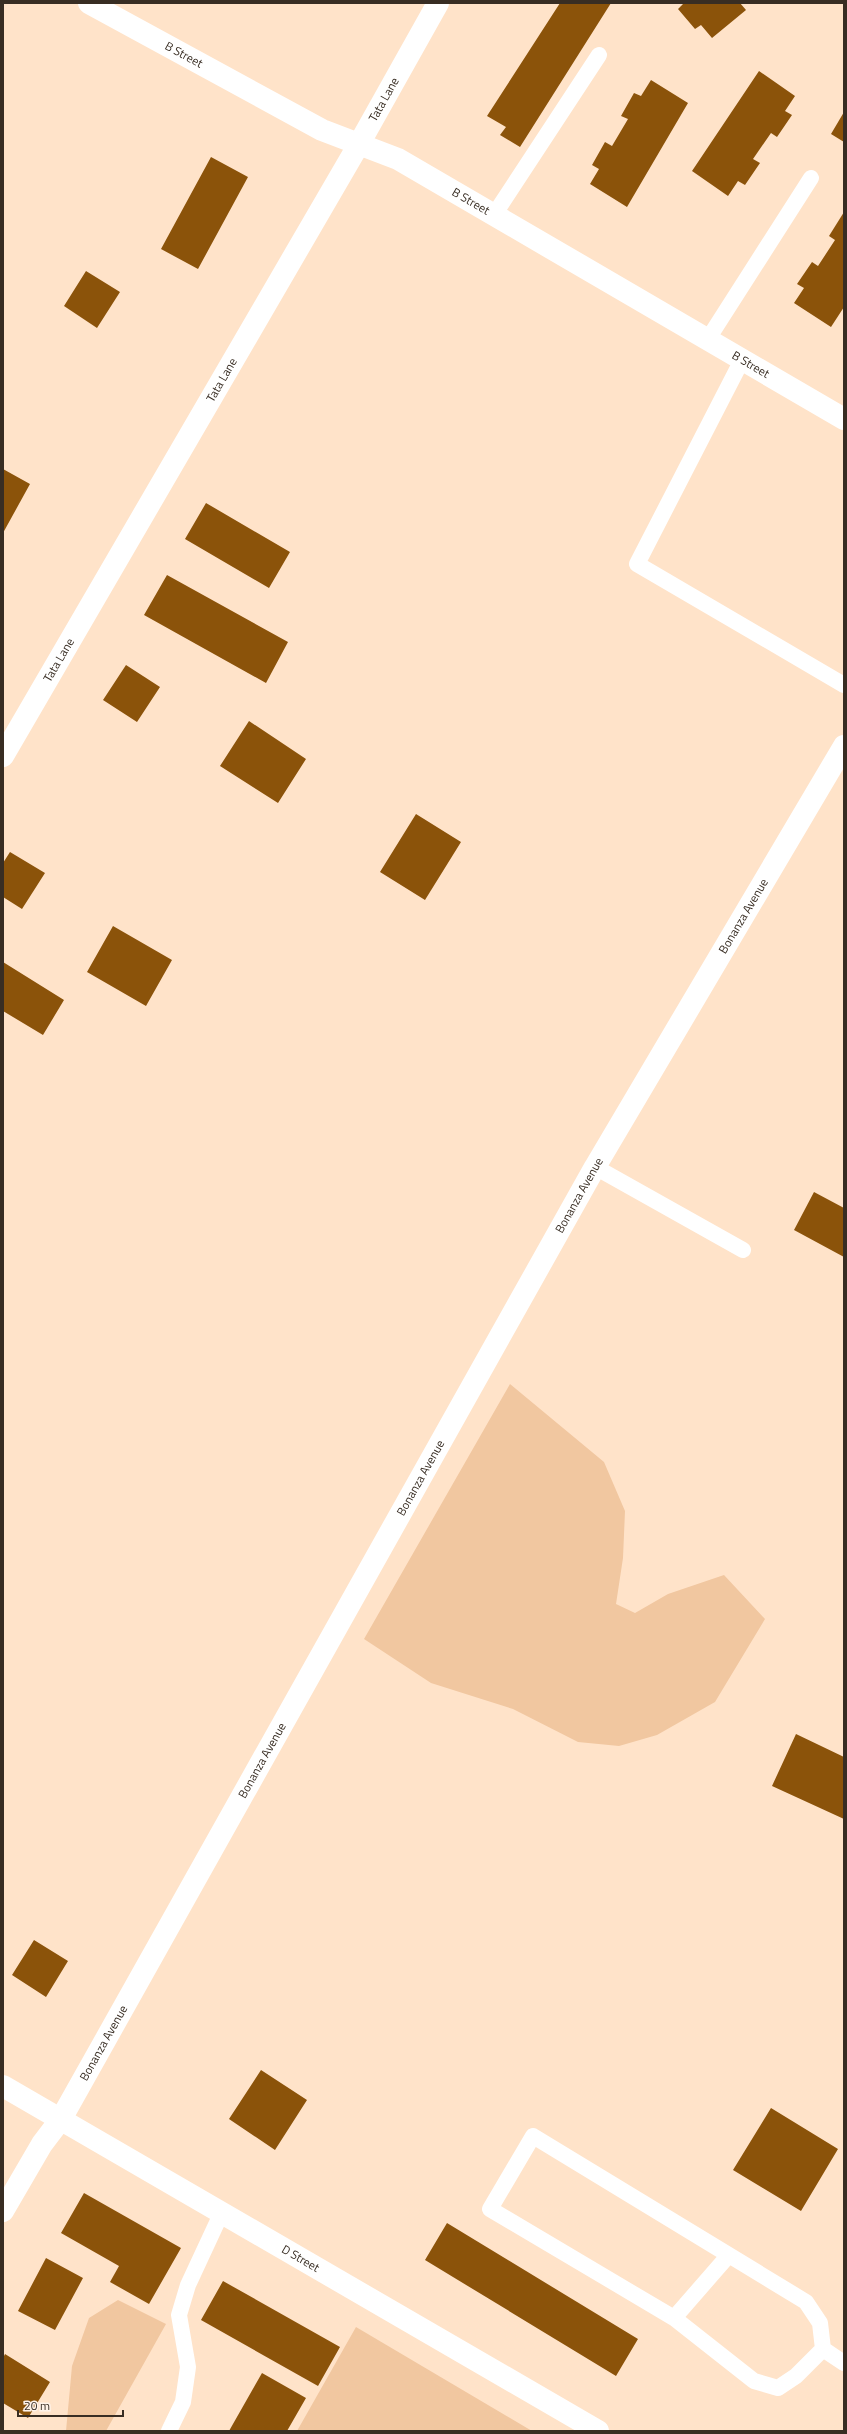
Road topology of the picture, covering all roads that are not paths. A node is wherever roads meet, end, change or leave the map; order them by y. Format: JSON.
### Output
{"nodes":[{"id":1,"x":89,"y":3,"type":"edge"},
{"id":2,"x":438,"y":3,"type":"edge"},
{"id":3,"x":599,"y":55,"type":"dead end"},
{"id":4,"x":359,"y":144,"type":"junction"},
{"id":5,"x":811,"y":178,"type":"dead end"},
{"id":6,"x":494,"y":215,"type":"junction"},
{"id":7,"x":708,"y":340,"type":"junction"},
{"id":8,"x":742,"y":360,"type":"junction"},
{"id":9,"x":844,"y":419,"type":"edge"},
{"id":10,"x":844,"y":685,"type":"edge"},
{"id":11,"x":844,"y":746,"type":"edge"},
{"id":12,"x":3,"y":756,"type":"edge"},
{"id":13,"x":595,"y":1167,"type":"junction"},
{"id":14,"x":743,"y":1250,"type":"dead end"},
{"id":15,"x":3,"y":2086,"type":"edge"},
{"id":16,"x":61,"y":2120,"type":"junction"},
{"id":17,"x":3,"y":2212,"type":"edge"},
{"id":18,"x":221,"y":2214,"type":"junction"},
{"id":19,"x":728,"y":2256,"type":"junction"},
{"id":20,"x":674,"y":2318,"type":"junction"},
{"id":21,"x":823,"y":2349,"type":"junction"},
{"id":22,"x":844,"y":2363,"type":"edge"},
{"id":23,"x":169,"y":2431,"type":"edge"},
{"id":24,"x":598,"y":2431,"type":"edge"}],
"edges":[{"from":1,"to":4,"type":"street","name":"B Street"},
{"from":2,"to":4,"type":"street","name":"Tata Lane"},
{"from":3,"to":6,"type":"lane"},
{"from":4,"to":6,"type":"street","name":"B Street"},
{"from":4,"to":12,"type":"street","name":"Tata Lane"},
{"from":5,"to":7,"type":"lane"},
{"from":6,"to":7,"type":"street","name":"B Street"},
{"from":7,"to":8,"type":"street","name":"B Street"},
{"from":8,"to":9,"type":"street","name":"B Street"},
{"from":8,"to":10,"type":"lane"},
{"from":11,"to":13,"type":"street","name":"Bonanza Avenue"},
{"from":13,"to":14,"type":"lane"},
{"from":13,"to":16,"type":"street","name":"Bonanza Avenue"},
{"from":15,"to":16,"type":"street","name":"D Street"},
{"from":16,"to":17,"type":"street","name":"Bonanza Avenue"},
{"from":16,"to":18,"type":"street","name":"D Street"},
{"from":18,"to":23,"type":"lane"},
{"from":18,"to":24,"type":"street","name":"D Street"},
{"from":19,"to":20,"type":"lane"},
{"from":19,"to":20,"type":"lane"},
{"from":19,"to":21,"type":"lane"},
{"from":20,"to":21,"type":"lane"},
{"from":21,"to":22,"type":"lane"}]}
